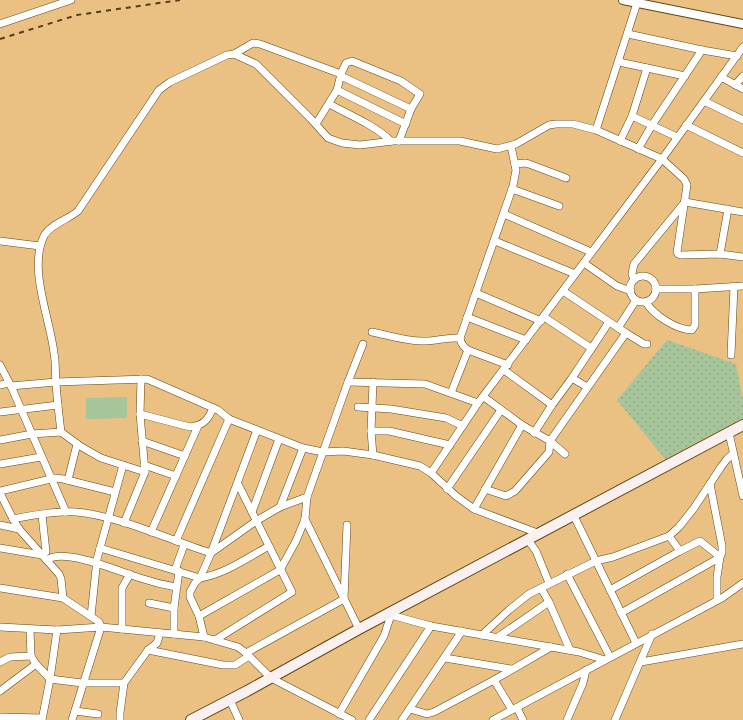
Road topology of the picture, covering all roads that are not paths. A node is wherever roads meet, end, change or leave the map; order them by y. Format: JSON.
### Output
{"nodes":[{"id":1,"x":71,"y":0,"type":"edge"},
{"id":2,"x":623,"y":0,"type":"edge"},
{"id":3,"x":637,"y":3,"type":"junction"},
{"id":4,"x":0,"y":24,"type":"edge"},
{"id":5,"x":743,"y":24,"type":"edge"},
{"id":6,"x":628,"y":34,"type":"junction"},
{"id":7,"x":743,"y":47,"type":"edge"},
{"id":8,"x":702,"y":50,"type":"junction"},
{"id":9,"x":234,"y":54,"type":"junction"},
{"id":10,"x":737,"y":56,"type":"junction"},
{"id":11,"x":619,"y":62,"type":"junction"},
{"id":12,"x":647,"y":68,"type":"junction"},
{"id":13,"x":341,"y":75,"type":"junction"},
{"id":14,"x":685,"y":76,"type":"junction"},
{"id":15,"x":743,"y":76,"type":"edge"},
{"id":16,"x":721,"y":77,"type":"junction"},
{"id":17,"x":735,"y":85,"type":"junction"},
{"id":18,"x":743,"y":89,"type":"edge"},
{"id":19,"x":337,"y":90,"type":"junction"},
{"id":20,"x":704,"y":100,"type":"junction"},
{"id":21,"x":329,"y":104,"type":"junction"},
{"id":22,"x":411,"y":109,"type":"junction"},
{"id":23,"x":632,"y":116,"type":"junction"},
{"id":24,"x":743,"y":120,"type":"edge"},
{"id":25,"x":316,"y":124,"type":"junction"},
{"id":26,"x":406,"y":124,"type":"junction"},
{"id":27,"x":652,"y":124,"type":"junction"},
{"id":28,"x":686,"y":125,"type":"junction"},
{"id":29,"x":596,"y":130,"type":"junction"},
{"id":30,"x":677,"y":137,"type":"junction"},
{"id":31,"x":391,"y":141,"type":"junction"},
{"id":32,"x":399,"y":141,"type":"junction"},
{"id":33,"x":620,"y":142,"type":"junction"},
{"id":34,"x":511,"y":146,"type":"junction"},
{"id":35,"x":638,"y":149,"type":"junction"},
{"id":36,"x":743,"y":153,"type":"edge"},
{"id":37,"x":662,"y":159,"type":"junction"},
{"id":38,"x":515,"y":164,"type":"junction"},
{"id":39,"x":566,"y":178,"type":"dead end"},
{"id":40,"x":512,"y":190,"type":"junction"},
{"id":41,"x":685,"y":202,"type":"junction"},
{"id":42,"x":559,"y":206,"type":"dead end"},
{"id":43,"x":728,"y":209,"type":"junction"},
{"id":44,"x":743,"y":212,"type":"edge"},
{"id":45,"x":504,"y":214,"type":"junction"},
{"id":46,"x":0,"y":241,"type":"edge"},
{"id":47,"x":495,"y":241,"type":"junction"},
{"id":48,"x":40,"y":246,"type":"junction"},
{"id":49,"x":591,"y":252,"type":"junction"},
{"id":50,"x":720,"y":254,"type":"junction"},
{"id":51,"x":743,"y":257,"type":"edge"},
{"id":52,"x":584,"y":263,"type":"junction"},
{"id":53,"x":575,"y":274,"type":"junction"},
{"id":54,"x":634,"y":280,"type":"junction"},
{"id":55,"x":734,"y":286,"type":"junction"},
{"id":56,"x":743,"y":286,"type":"edge"},
{"id":57,"x":656,"y":289,"type":"junction"},
{"id":58,"x":695,"y":289,"type":"junction"},
{"id":59,"x":564,"y":291,"type":"junction"},
{"id":60,"x":631,"y":291,"type":"junction"},
{"id":61,"x":476,"y":294,"type":"junction"},
{"id":62,"x":636,"y":300,"type":"junction"},
{"id":63,"x":646,"y":302,"type":"junction"},
{"id":64,"x":467,"y":317,"type":"junction"},
{"id":65,"x":543,"y":319,"type":"junction"},
{"id":66,"x":609,"y":322,"type":"junction"},
{"id":67,"x":618,"y":328,"type":"junction"},
{"id":68,"x":372,"y":332,"type":"dead end"},
{"id":69,"x":626,"y":333,"type":"junction"},
{"id":70,"x":460,"y":338,"type":"junction"},
{"id":71,"x":526,"y":340,"type":"junction"},
{"id":72,"x":363,"y":344,"type":"dead end"},
{"id":73,"x":647,"y":344,"type":"dead end"},
{"id":74,"x":591,"y":348,"type":"junction"},
{"id":75,"x":468,"y":350,"type":"junction"},
{"id":76,"x":731,"y":355,"type":"dead end"},
{"id":77,"x":0,"y":365,"type":"edge"},
{"id":78,"x":506,"y":368,"type":"junction"},
{"id":79,"x":572,"y":378,"type":"junction"},
{"id":80,"x":141,"y":379,"type":"junction"},
{"id":81,"x":56,"y":382,"type":"junction"},
{"id":82,"x":348,"y":382,"type":"junction"},
{"id":83,"x":373,"y":382,"type":"junction"},
{"id":84,"x":0,"y":385,"type":"edge"},
{"id":85,"x":10,"y":385,"type":"junction"},
{"id":86,"x":587,"y":387,"type":"junction"},
{"id":87,"x":451,"y":393,"type":"junction"},
{"id":88,"x":484,"y":397,"type":"junction"},
{"id":89,"x":478,"y":403,"type":"junction"},
{"id":90,"x":58,"y":405,"type":"junction"},
{"id":91,"x":552,"y":405,"type":"junction"},
{"id":92,"x":358,"y":407,"type":"dead end"},
{"id":93,"x":372,"y":407,"type":"junction"},
{"id":94,"x":213,"y":408,"type":"junction"},
{"id":95,"x":21,"y":410,"type":"junction"},
{"id":96,"x":501,"y":410,"type":"junction"},
{"id":97,"x":0,"y":412,"type":"edge"},
{"id":98,"x":140,"y":414,"type":"junction"},
{"id":99,"x":229,"y":419,"type":"junction"},
{"id":100,"x":743,"y":425,"type":"edge"},
{"id":101,"x":198,"y":426,"type":"junction"},
{"id":102,"x":463,"y":426,"type":"junction"},
{"id":103,"x":522,"y":426,"type":"junction"},
{"id":104,"x":257,"y":430,"type":"junction"},
{"id":105,"x":371,"y":431,"type":"junction"},
{"id":106,"x":61,"y":432,"type":"junction"},
{"id":107,"x":534,"y":433,"type":"junction"},
{"id":108,"x":729,"y":433,"type":"junction"},
{"id":109,"x":32,"y":434,"type":"junction"},
{"id":110,"x":0,"y":440,"type":"edge"},
{"id":111,"x":279,"y":440,"type":"junction"},
{"id":112,"x":142,"y":441,"type":"junction"},
{"id":113,"x":550,"y":441,"type":"junction"},
{"id":114,"x":77,"y":444,"type":"junction"},
{"id":115,"x":450,"y":445,"type":"junction"},
{"id":116,"x":303,"y":448,"type":"junction"},
{"id":117,"x":323,"y":452,"type":"junction"},
{"id":118,"x":565,"y":454,"type":"dead end"},
{"id":119,"x":733,"y":454,"type":"junction"},
{"id":120,"x":373,"y":455,"type":"junction"},
{"id":121,"x":185,"y":456,"type":"junction"},
{"id":122,"x":41,"y":457,"type":"junction"},
{"id":123,"x":0,"y":464,"type":"edge"},
{"id":124,"x":123,"y":465,"type":"junction"},
{"id":125,"x":145,"y":468,"type":"junction"},
{"id":126,"x":431,"y":473,"type":"junction"},
{"id":127,"x":176,"y":476,"type":"junction"},
{"id":128,"x":51,"y":480,"type":"junction"},
{"id":129,"x":68,"y":480,"type":"junction"},
{"id":130,"x":238,"y":484,"type":"junction"},
{"id":131,"x":710,"y":484,"type":"junction"},
{"id":132,"x":447,"y":489,"type":"junction"},
{"id":133,"x":485,"y":489,"type":"junction"},
{"id":134,"x":0,"y":492,"type":"edge"},
{"id":135,"x":115,"y":492,"type":"junction"},
{"id":136,"x":743,"y":496,"type":"edge"},
{"id":137,"x":307,"y":497,"type":"junction"},
{"id":138,"x":280,"y":507,"type":"junction"},
{"id":139,"x":474,"y":509,"type":"junction"},
{"id":140,"x":66,"y":512,"type":"junction"},
{"id":141,"x":252,"y":512,"type":"junction"},
{"id":142,"x":42,"y":515,"type":"junction"},
{"id":143,"x":574,"y":516,"type":"junction"},
{"id":144,"x":108,"y":518,"type":"junction"},
{"id":145,"x":13,"y":519,"type":"junction"},
{"id":146,"x":305,"y":519,"type":"junction"},
{"id":147,"x":256,"y":521,"type":"junction"},
{"id":148,"x":124,"y":524,"type":"junction"},
{"id":149,"x":0,"y":525,"type":"edge"},
{"id":150,"x":347,"y":525,"type":"dead end"},
{"id":151,"x":19,"y":529,"type":"junction"},
{"id":152,"x":151,"y":532,"type":"junction"},
{"id":153,"x":540,"y":534,"type":"junction"},
{"id":154,"x":669,"y":536,"type":"junction"},
{"id":155,"x":528,"y":540,"type":"junction"},
{"id":156,"x":176,"y":541,"type":"junction"},
{"id":157,"x":184,"y":545,"type":"junction"},
{"id":158,"x":269,"y":546,"type":"junction"},
{"id":159,"x":0,"y":548,"type":"edge"},
{"id":160,"x":100,"y":548,"type":"junction"},
{"id":161,"x":680,"y":551,"type":"junction"},
{"id":162,"x":211,"y":553,"type":"junction"},
{"id":163,"x":45,"y":557,"type":"junction"},
{"id":164,"x":720,"y":558,"type":"junction"},
{"id":165,"x":596,"y":561,"type":"junction"},
{"id":166,"x":97,"y":562,"type":"junction"},
{"id":167,"x":280,"y":570,"type":"junction"},
{"id":168,"x":177,"y":571,"type":"junction"},
{"id":169,"x":130,"y":574,"type":"junction"},
{"id":170,"x":567,"y":574,"type":"junction"},
{"id":171,"x":200,"y":578,"type":"junction"},
{"id":172,"x":743,"y":583,"type":"edge"},
{"id":173,"x":549,"y":584,"type":"junction"},
{"id":174,"x":176,"y":587,"type":"junction"},
{"id":175,"x":0,"y":588,"type":"edge"},
{"id":176,"x":541,"y":588,"type":"junction"},
{"id":177,"x":610,"y":590,"type":"junction"},
{"id":178,"x":63,"y":598,"type":"junction"},
{"id":179,"x":344,"y":600,"type":"junction"},
{"id":180,"x":717,"y":600,"type":"junction"},
{"id":181,"x":549,"y":602,"type":"junction"},
{"id":182,"x":149,"y":603,"type":"dead end"},
{"id":183,"x":174,"y":608,"type":"junction"},
{"id":184,"x":621,"y":613,"type":"junction"},
{"id":185,"x":389,"y":615,"type":"junction"},
{"id":186,"x":91,"y":616,"type":"junction"},
{"id":187,"x":200,"y":616,"type":"junction"},
{"id":188,"x":431,"y":626,"type":"junction"},
{"id":189,"x":101,"y":627,"type":"junction"},
{"id":190,"x":0,"y":628,"type":"edge"},
{"id":191,"x":122,"y":629,"type":"junction"},
{"id":192,"x":359,"y":629,"type":"junction"},
{"id":193,"x":30,"y":630,"type":"junction"},
{"id":194,"x":57,"y":630,"type":"junction"},
{"id":195,"x":462,"y":631,"type":"junction"},
{"id":196,"x":160,"y":633,"type":"junction"},
{"id":197,"x":174,"y":634,"type":"junction"},
{"id":198,"x":652,"y":634,"type":"junction"},
{"id":199,"x":482,"y":635,"type":"junction"},
{"id":200,"x":204,"y":637,"type":"junction"},
{"id":201,"x":498,"y":637,"type":"junction"},
{"id":202,"x":215,"y":640,"type":"junction"},
{"id":203,"x":636,"y":643,"type":"junction"},
{"id":204,"x":743,"y":644,"type":"edge"},
{"id":205,"x":551,"y":647,"type":"junction"},
{"id":206,"x":148,"y":650,"type":"junction"},
{"id":207,"x":570,"y":650,"type":"junction"},
{"id":208,"x":248,"y":655,"type":"junction"},
{"id":209,"x":31,"y":656,"type":"junction"},
{"id":210,"x":445,"y":658,"type":"junction"},
{"id":211,"x":607,"y":659,"type":"junction"},
{"id":212,"x":0,"y":662,"type":"edge"},
{"id":213,"x":640,"y":662,"type":"junction"},
{"id":214,"x":36,"y":664,"type":"junction"},
{"id":215,"x":511,"y":669,"type":"junction"},
{"id":216,"x":586,"y":670,"type":"junction"},
{"id":217,"x":271,"y":678,"type":"junction"},
{"id":218,"x":50,"y":679,"type":"junction"},
{"id":219,"x":494,"y":680,"type":"junction"},
{"id":220,"x":82,"y":683,"type":"junction"},
{"id":221,"x":124,"y":683,"type":"junction"},
{"id":222,"x":0,"y":691,"type":"edge"},
{"id":223,"x":230,"y":700,"type":"junction"},
{"id":224,"x":410,"y":709,"type":"junction"},
{"id":225,"x":514,"y":709,"type":"junction"},
{"id":226,"x":75,"y":711,"type":"junction"},
{"id":227,"x":98,"y":714,"type":"dead end"},
{"id":228,"x":339,"y":714,"type":"junction"},
{"id":229,"x":0,"y":717,"type":"edge"},
{"id":230,"x":42,"y":719,"type":"edge"},
{"id":231,"x":72,"y":720,"type":"edge"},
{"id":232,"x":120,"y":720,"type":"edge"},
{"id":233,"x":191,"y":720,"type":"edge"},
{"id":234,"x":238,"y":720,"type":"edge"},
{"id":235,"x":352,"y":720,"type":"edge"},
{"id":236,"x":368,"y":720,"type":"edge"},
{"id":237,"x":402,"y":720,"type":"edge"},
{"id":238,"x":493,"y":720,"type":"edge"},
{"id":239,"x":523,"y":720,"type":"edge"},
{"id":240,"x":567,"y":720,"type":"edge"},
{"id":241,"x":615,"y":720,"type":"edge"}],
"edges":[{"from":1,"to":4,"type":"street"},
{"from":2,"to":3,"type":"street"},
{"from":3,"to":5,"type":"street"},
{"from":3,"to":6,"type":"street"},
{"from":6,"to":8,"type":"street"},
{"from":6,"to":11,"type":"street"},
{"from":7,"to":10,"type":"street"},
{"from":8,"to":10,"type":"street"},
{"from":8,"to":14,"type":"street"},
{"from":9,"to":13,"type":"street"},
{"from":9,"to":25,"type":"street"},
{"from":9,"to":48,"type":"street"},
{"from":10,"to":16,"type":"street"},
{"from":11,"to":12,"type":"street"},
{"from":11,"to":29,"type":"street"},
{"from":12,"to":14,"type":"street"},
{"from":12,"to":23,"type":"street"},
{"from":13,"to":19,"type":"street"},
{"from":13,"to":22,"type":"street"},
{"from":13,"to":22,"type":"street"},
{"from":14,"to":27,"type":"street"},
{"from":15,"to":17,"type":"street"},
{"from":16,"to":17,"type":"street"},
{"from":16,"to":20,"type":"street"},
{"from":17,"to":18,"type":"street"},
{"from":19,"to":21,"type":"street"},
{"from":19,"to":26,"type":"street"},
{"from":20,"to":24,"type":"street"},
{"from":20,"to":28,"type":"street"},
{"from":21,"to":25,"type":"street"},
{"from":21,"to":31,"type":"street"},
{"from":22,"to":26,"type":"street"},
{"from":23,"to":27,"type":"street"},
{"from":23,"to":33,"type":"street"},
{"from":25,"to":31,"type":"street"},
{"from":26,"to":32,"type":"street"},
{"from":27,"to":30,"type":"street"},
{"from":27,"to":35,"type":"street"},
{"from":28,"to":30,"type":"street"},
{"from":28,"to":36,"type":"street"},
{"from":29,"to":33,"type":"street"},
{"from":29,"to":34,"type":"street"},
{"from":30,"to":37,"type":"street"},
{"from":31,"to":32,"type":"street"},
{"from":32,"to":34,"type":"street"},
{"from":33,"to":35,"type":"street"},
{"from":34,"to":38,"type":"street"},
{"from":35,"to":37,"type":"street"},
{"from":37,"to":41,"type":"street"},
{"from":37,"to":49,"type":"street"},
{"from":38,"to":39,"type":"street"},
{"from":38,"to":40,"type":"street"},
{"from":40,"to":42,"type":"street"},
{"from":40,"to":45,"type":"street"},
{"from":41,"to":43,"type":"street"},
{"from":41,"to":50,"type":"street"},
{"from":41,"to":54,"type":"street"},
{"from":43,"to":44,"type":"street"},
{"from":43,"to":50,"type":"street"},
{"from":45,"to":47,"type":"street"},
{"from":45,"to":49,"type":"street"},
{"from":46,"to":48,"type":"street"},
{"from":47,"to":53,"type":"street"},
{"from":47,"to":61,"type":"street"},
{"from":48,"to":81,"type":"street"},
{"from":49,"to":52,"type":"street"},
{"from":50,"to":51,"type":"street"},
{"from":52,"to":53,"type":"street"},
{"from":52,"to":60,"type":"street"},
{"from":53,"to":59,"type":"street"},
{"from":54,"to":57,"type":"street"},
{"from":54,"to":60,"type":"street"},
{"from":55,"to":56,"type":"street"},
{"from":55,"to":58,"type":"street"},
{"from":55,"to":76,"type":"street"},
{"from":57,"to":58,"type":"street"},
{"from":57,"to":63,"type":"street"},
{"from":58,"to":63,"type":"street"},
{"from":59,"to":65,"type":"street"},
{"from":59,"to":66,"type":"street"},
{"from":60,"to":62,"type":"street"},
{"from":61,"to":64,"type":"street"},
{"from":61,"to":65,"type":"street"},
{"from":62,"to":63,"type":"street"},
{"from":62,"to":67,"type":"street"},
{"from":64,"to":70,"type":"street"},
{"from":64,"to":71,"type":"street"},
{"from":65,"to":71,"type":"street"},
{"from":65,"to":74,"type":"street"},
{"from":66,"to":67,"type":"street"},
{"from":66,"to":74,"type":"street"},
{"from":67,"to":69,"type":"street"},
{"from":68,"to":70,"type":"street"},
{"from":69,"to":73,"type":"street"},
{"from":69,"to":86,"type":"street"},
{"from":70,"to":75,"type":"street"},
{"from":71,"to":78,"type":"street"},
{"from":72,"to":82,"type":"street"},
{"from":74,"to":79,"type":"street"},
{"from":75,"to":78,"type":"street"},
{"from":75,"to":87,"type":"street"},
{"from":77,"to":85,"type":"street"},
{"from":78,"to":88,"type":"street"},
{"from":78,"to":91,"type":"street"},
{"from":79,"to":86,"type":"street"},
{"from":79,"to":91,"type":"street"},
{"from":80,"to":81,"type":"street"},
{"from":80,"to":94,"type":"street"},
{"from":80,"to":98,"type":"street"},
{"from":81,"to":85,"type":"street"},
{"from":81,"to":90,"type":"street"},
{"from":82,"to":83,"type":"street"},
{"from":82,"to":117,"type":"street"},
{"from":83,"to":87,"type":"street"},
{"from":83,"to":93,"type":"street"},
{"from":84,"to":85,"type":"street"},
{"from":85,"to":95,"type":"street"},
{"from":86,"to":113,"type":"street"},
{"from":87,"to":89,"type":"street"},
{"from":88,"to":89,"type":"street"},
{"from":88,"to":96,"type":"street"},
{"from":89,"to":102,"type":"street"},
{"from":90,"to":95,"type":"street"},
{"from":90,"to":106,"type":"street"},
{"from":91,"to":107,"type":"street"},
{"from":92,"to":93,"type":"street"},
{"from":93,"to":102,"type":"street"},
{"from":93,"to":105,"type":"street"},
{"from":94,"to":99,"type":"street"},
{"from":94,"to":101,"type":"street"},
{"from":95,"to":97,"type":"street"},
{"from":95,"to":109,"type":"street"},
{"from":96,"to":103,"type":"street"},
{"from":96,"to":132,"type":"street"},
{"from":98,"to":101,"type":"street"},
{"from":98,"to":112,"type":"street"},
{"from":99,"to":104,"type":"street"},
{"from":99,"to":156,"type":"street"},
{"from":100,"to":108,"type":"main road"},
{"from":101,"to":121,"type":"street"},
{"from":102,"to":115,"type":"street"},
{"from":103,"to":107,"type":"street"},
{"from":103,"to":133,"type":"street"},
{"from":104,"to":111,"type":"street"},
{"from":104,"to":130,"type":"street"},
{"from":105,"to":115,"type":"street"},
{"from":105,"to":120,"type":"street"},
{"from":106,"to":109,"type":"street"},
{"from":106,"to":114,"type":"street"},
{"from":107,"to":113,"type":"street"},
{"from":108,"to":119,"type":"street"},
{"from":108,"to":143,"type":"main road"},
{"from":109,"to":110,"type":"street"},
{"from":109,"to":122,"type":"street"},
{"from":111,"to":116,"type":"street"},
{"from":111,"to":141,"type":"street"},
{"from":112,"to":121,"type":"street"},
{"from":112,"to":125,"type":"street"},
{"from":113,"to":118,"type":"street"},
{"from":113,"to":133,"type":"street"},
{"from":114,"to":124,"type":"street"},
{"from":114,"to":129,"type":"street"},
{"from":115,"to":126,"type":"street"},
{"from":116,"to":117,"type":"street"},
{"from":116,"to":138,"type":"street"},
{"from":117,"to":120,"type":"street"},
{"from":117,"to":137,"type":"street"},
{"from":119,"to":131,"type":"street"},
{"from":119,"to":136,"type":"street"},
{"from":120,"to":126,"type":"street"},
{"from":121,"to":127,"type":"street"},
{"from":122,"to":123,"type":"street"},
{"from":122,"to":128,"type":"street"},
{"from":124,"to":125,"type":"street"},
{"from":124,"to":135,"type":"street"},
{"from":125,"to":127,"type":"street"},
{"from":125,"to":148,"type":"street"},
{"from":126,"to":132,"type":"street"},
{"from":127,"to":152,"type":"street"},
{"from":128,"to":129,"type":"street"},
{"from":128,"to":134,"type":"street"},
{"from":128,"to":140,"type":"street"},
{"from":129,"to":135,"type":"street"},
{"from":130,"to":141,"type":"street"},
{"from":130,"to":162,"type":"street"},
{"from":131,"to":154,"type":"street"},
{"from":131,"to":164,"type":"street"},
{"from":132,"to":139,"type":"street"},
{"from":133,"to":139,"type":"street"},
{"from":134,"to":145,"type":"street"},
{"from":135,"to":144,"type":"street"},
{"from":137,"to":138,"type":"street"},
{"from":137,"to":146,"type":"street"},
{"from":138,"to":147,"type":"street"},
{"from":139,"to":153,"type":"street"},
{"from":140,"to":142,"type":"street"},
{"from":140,"to":144,"type":"street"},
{"from":141,"to":147,"type":"street"},
{"from":142,"to":145,"type":"street"},
{"from":142,"to":163,"type":"street"},
{"from":143,"to":153,"type":"main road"},
{"from":143,"to":165,"type":"street"},
{"from":144,"to":148,"type":"street"},
{"from":144,"to":160,"type":"street"},
{"from":145,"to":151,"type":"street"},
{"from":146,"to":167,"type":"street"},
{"from":146,"to":179,"type":"street"},
{"from":147,"to":158,"type":"street"},
{"from":147,"to":162,"type":"street"},
{"from":148,"to":152,"type":"street"},
{"from":149,"to":151,"type":"street"},
{"from":150,"to":179,"type":"street"},
{"from":151,"to":163,"type":"street"},
{"from":152,"to":156,"type":"street"},
{"from":153,"to":155,"type":"main road"},
{"from":154,"to":161,"type":"street"},
{"from":154,"to":165,"type":"street"},
{"from":155,"to":173,"type":"street"},
{"from":155,"to":185,"type":"main road"},
{"from":156,"to":157,"type":"street"},
{"from":157,"to":162,"type":"street"},
{"from":157,"to":168,"type":"street"},
{"from":158,"to":167,"type":"street"},
{"from":158,"to":171,"type":"street"},
{"from":159,"to":163,"type":"street"},
{"from":160,"to":166,"type":"street"},
{"from":160,"to":168,"type":"street"},
{"from":161,"to":164,"type":"street"},
{"from":161,"to":177,"type":"street"},
{"from":162,"to":171,"type":"street"},
{"from":163,"to":166,"type":"street"},
{"from":163,"to":178,"type":"street"},
{"from":164,"to":180,"type":"street"},
{"from":164,"to":184,"type":"street"},
{"from":165,"to":170,"type":"street"},
{"from":165,"to":177,"type":"street"},
{"from":166,"to":169,"type":"street"},
{"from":166,"to":186,"type":"street"},
{"from":167,"to":187,"type":"street"},
{"from":167,"to":202,"type":"street"},
{"from":168,"to":171,"type":"street"},
{"from":168,"to":174,"type":"street"},
{"from":169,"to":174,"type":"street"},
{"from":169,"to":191,"type":"street"},
{"from":170,"to":173,"type":"street"},
{"from":170,"to":211,"type":"street"},
{"from":171,"to":187,"type":"street"},
{"from":172,"to":180,"type":"street"},
{"from":173,"to":176,"type":"street"},
{"from":174,"to":183,"type":"street"},
{"from":175,"to":178,"type":"street"},
{"from":176,"to":181,"type":"street"},
{"from":176,"to":199,"type":"street"},
{"from":177,"to":184,"type":"street"},
{"from":178,"to":186,"type":"street"},
{"from":179,"to":192,"type":"street"},
{"from":179,"to":208,"type":"street"},
{"from":180,"to":198,"type":"street"},
{"from":181,"to":201,"type":"street"},
{"from":181,"to":207,"type":"street"},
{"from":182,"to":183,"type":"street"},
{"from":183,"to":197,"type":"street"},
{"from":184,"to":203,"type":"street"},
{"from":185,"to":188,"type":"street"},
{"from":185,"to":192,"type":"main road"},
{"from":185,"to":228,"type":"street"},
{"from":186,"to":189,"type":"street"},
{"from":187,"to":200,"type":"street"},
{"from":188,"to":195,"type":"street"},
{"from":188,"to":236,"type":"street"},
{"from":189,"to":191,"type":"street"},
{"from":189,"to":194,"type":"street"},
{"from":189,"to":220,"type":"street"},
{"from":190,"to":193,"type":"street"},
{"from":191,"to":196,"type":"street"},
{"from":192,"to":217,"type":"main road"},
{"from":193,"to":194,"type":"street"},
{"from":193,"to":209,"type":"street"},
{"from":194,"to":218,"type":"street"},
{"from":195,"to":199,"type":"street"},
{"from":195,"to":210,"type":"street"},
{"from":196,"to":197,"type":"street"},
{"from":196,"to":206,"type":"street"},
{"from":197,"to":200,"type":"street"},
{"from":198,"to":203,"type":"street"},
{"from":198,"to":213,"type":"street"},
{"from":199,"to":201,"type":"street"},
{"from":200,"to":202,"type":"street"},
{"from":201,"to":205,"type":"street"},
{"from":202,"to":208,"type":"street"},
{"from":203,"to":211,"type":"street"},
{"from":204,"to":213,"type":"street"},
{"from":205,"to":207,"type":"street"},
{"from":205,"to":215,"type":"street"},
{"from":206,"to":208,"type":"street"},
{"from":206,"to":221,"type":"street"},
{"from":207,"to":211,"type":"street"},
{"from":208,"to":217,"type":"street"},
{"from":209,"to":212,"type":"street"},
{"from":209,"to":214,"type":"street"},
{"from":210,"to":215,"type":"street"},
{"from":210,"to":224,"type":"street"},
{"from":211,"to":216,"type":"street"},
{"from":213,"to":241,"type":"street"},
{"from":214,"to":218,"type":"street"},
{"from":214,"to":222,"type":"street"},
{"from":215,"to":219,"type":"street"},
{"from":216,"to":225,"type":"street"},
{"from":216,"to":240,"type":"street"},
{"from":217,"to":223,"type":"main road"},
{"from":217,"to":228,"type":"street"},
{"from":218,"to":220,"type":"street"},
{"from":218,"to":230,"type":"street"},
{"from":219,"to":224,"type":"street"},
{"from":219,"to":225,"type":"street"},
{"from":220,"to":221,"type":"street"},
{"from":220,"to":226,"type":"street"},
{"from":221,"to":232,"type":"street"},
{"from":223,"to":233,"type":"main road"},
{"from":223,"to":234,"type":"street"},
{"from":224,"to":237,"type":"street"},
{"from":225,"to":238,"type":"street"},
{"from":225,"to":239,"type":"street"},
{"from":226,"to":227,"type":"street"},
{"from":226,"to":231,"type":"street"},
{"from":228,"to":235,"type":"street"},
{"from":229,"to":230,"type":"street"}]}
